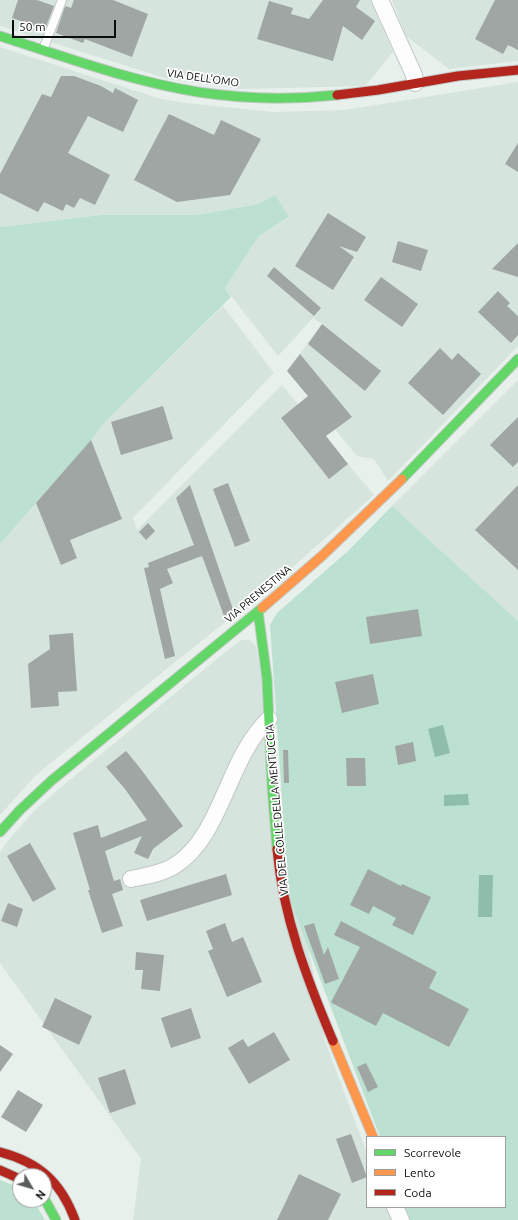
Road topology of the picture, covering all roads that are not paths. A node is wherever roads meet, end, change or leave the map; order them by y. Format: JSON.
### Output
{"nodes":[{"id":1,"x":62,"y":0,"type":"edge"},
{"id":2,"x":380,"y":0,"type":"edge"},
{"id":3,"x":0,"y":36,"type":"edge"},
{"id":4,"x":43,"y":50,"type":"junction"},
{"id":5,"x":518,"y":70,"type":"edge"},
{"id":6,"x":415,"y":83,"type":"junction"},
{"id":7,"x":518,"y":359,"type":"edge"},
{"id":8,"x":258,"y":611,"type":"junction"},
{"id":9,"x":269,"y":720,"type":"junction"},
{"id":10,"x":0,"y":832,"type":"edge"},
{"id":11,"x":131,"y":879,"type":"dead end"},
{"id":12,"x":373,"y":1136,"type":"edge"},
{"id":13,"x":0,"y":1152,"type":"edge"},
{"id":14,"x":0,"y":1170,"type":"edge"},
{"id":15,"x":12,"y":1175,"type":"edge"},
{"id":16,"x":50,"y":1208,"type":"edge"},
{"id":17,"x":395,"y":1208,"type":"edge"},
{"id":18,"x":56,"y":1220,"type":"edge"},
{"id":19,"x":75,"y":1220,"type":"edge"},
{"id":20,"x":401,"y":1220,"type":"edge"}],
"edges":[{"from":1,"to":4,"type":"lane"},
{"from":2,"to":6,"type":"street"},
{"from":3,"to":4,"type":"main road","name":"VIA DELL'OMO"},
{"from":4,"to":6,"type":"main road","name":"VIA DELL'OMO"},
{"from":5,"to":6,"type":"main road","name":"VIA DELL'OMO"},
{"from":7,"to":8,"type":"main road","name":"VIA PRENESTINA"},
{"from":8,"to":9,"type":"main road","name":"VIA DEL COLLE DELLA MENTUCCIA"},
{"from":8,"to":10,"type":"main road","name":"VIA PRENESTINA"},
{"from":9,"to":11,"type":"street"},
{"from":9,"to":12,"type":"main road","name":"VIA DEL COLLE DELLA MENTUCCIA"},
{"from":13,"to":19,"type":"main road"},
{"from":14,"to":15,"type":"main road"},
{"from":16,"to":18,"type":"main road"},
{"from":17,"to":20,"type":"street"}]}
